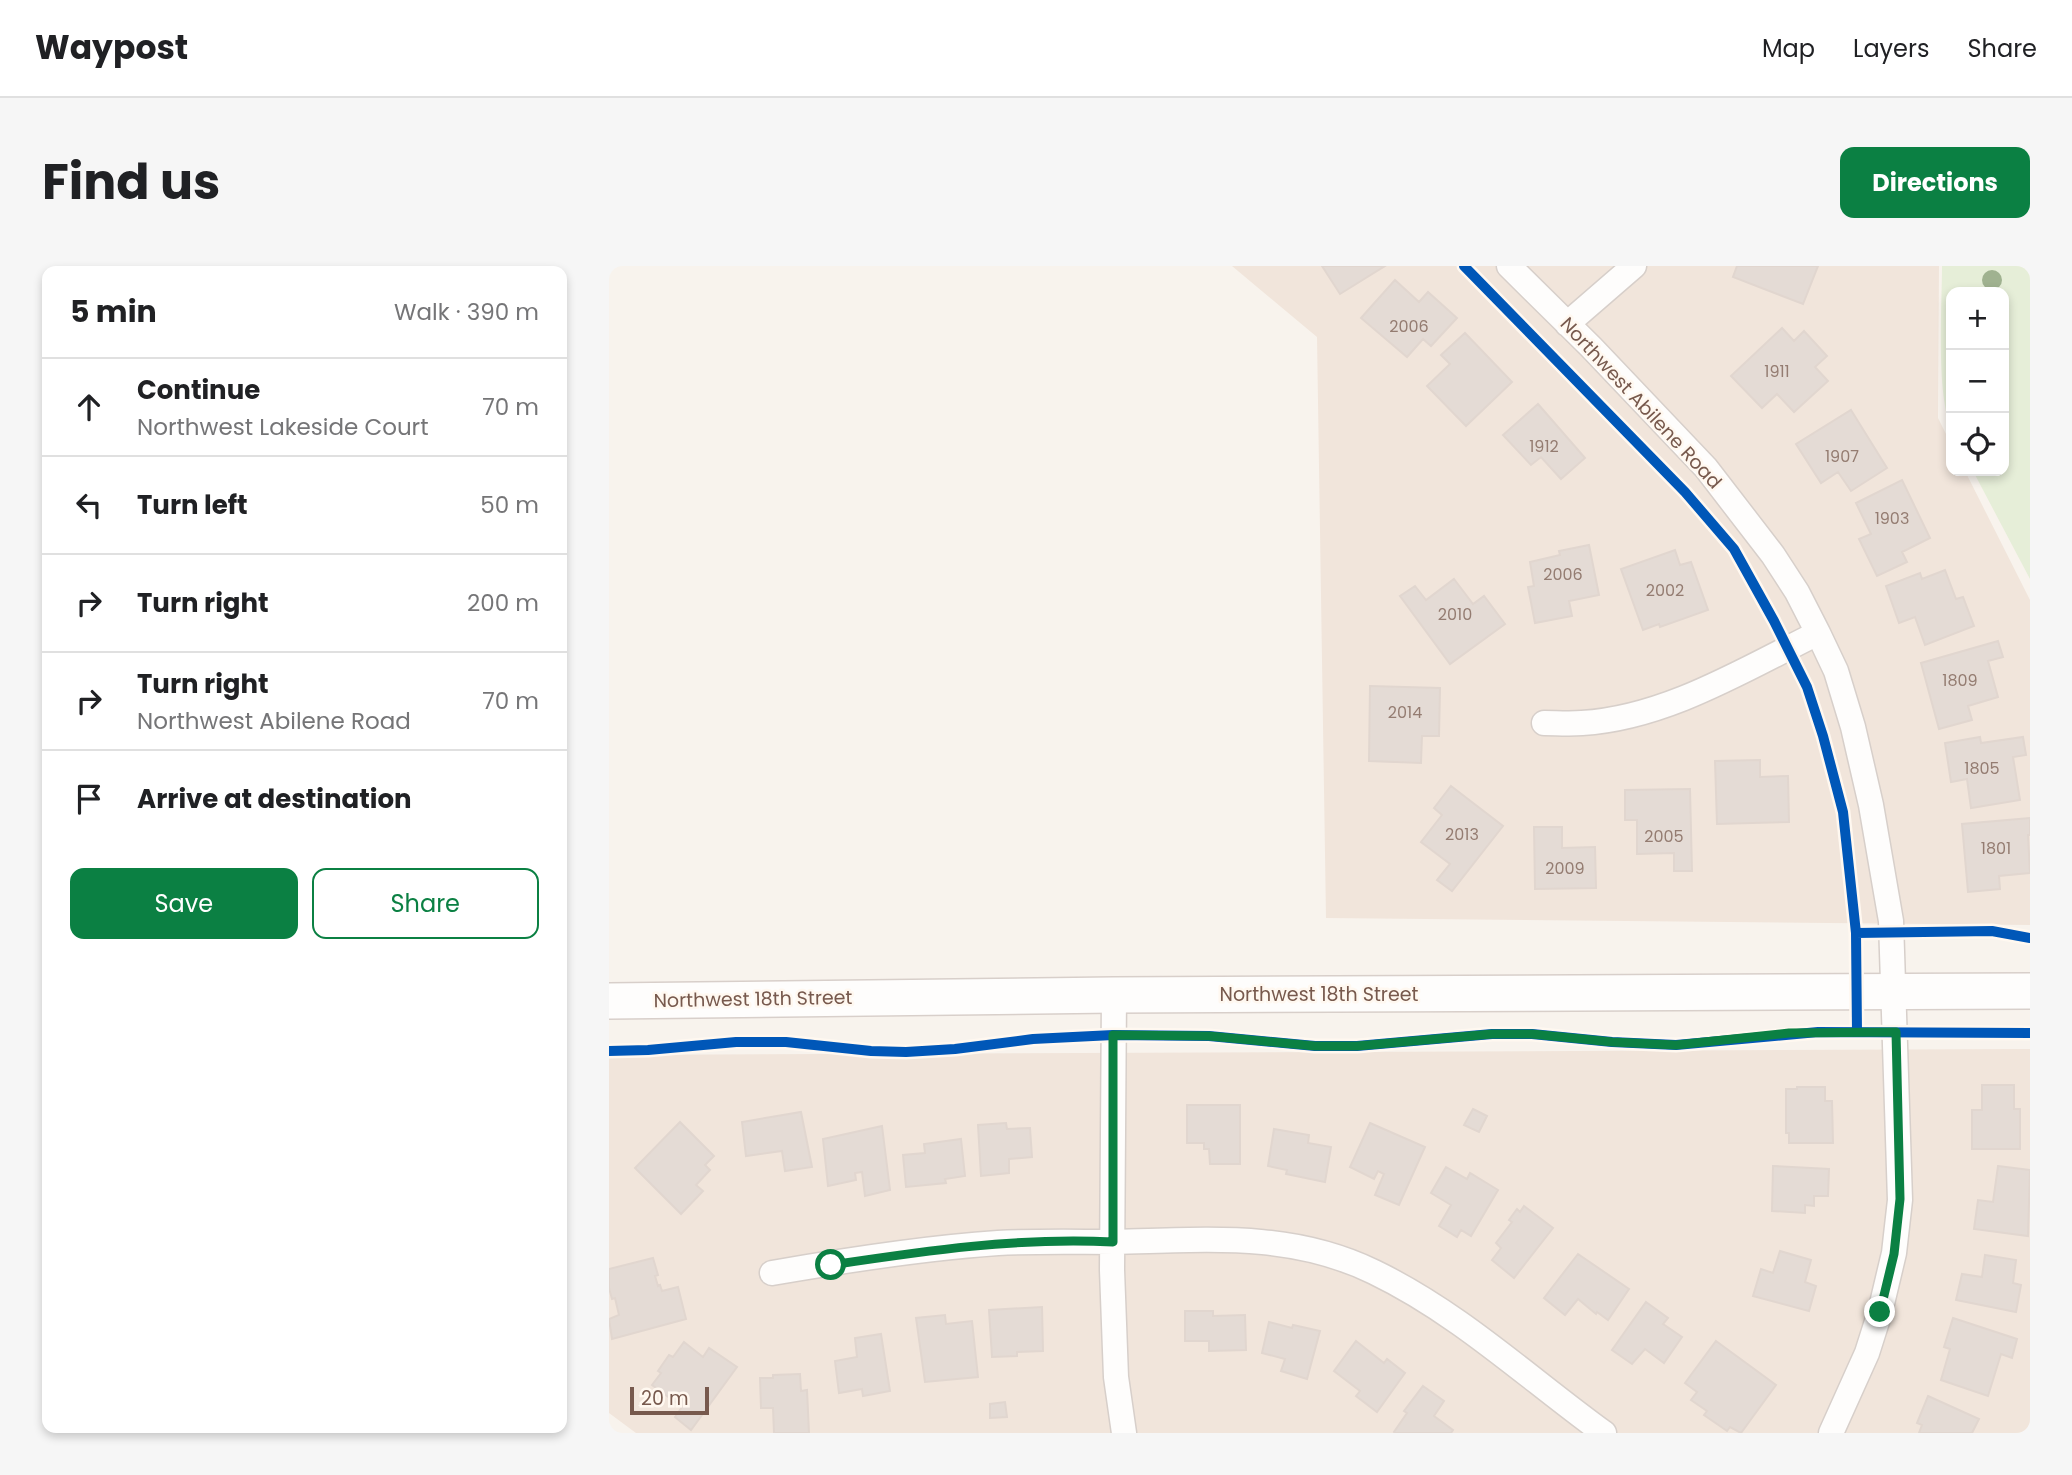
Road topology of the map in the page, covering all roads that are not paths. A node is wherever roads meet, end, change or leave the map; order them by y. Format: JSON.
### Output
{"nodes":[{"id":1,"x":1509,"y":266,"type":"edge"},
{"id":2,"x":1634,"y":266,"type":"edge"},
{"id":3,"x":1567,"y":324,"type":"junction"},
{"id":4,"x":1818,"y":632,"type":"junction"},
{"id":5,"x":1544,"y":723,"type":"dead end"},
{"id":6,"x":2030,"y":991,"type":"edge"},
{"id":7,"x":1893,"y":992,"type":"junction"},
{"id":8,"x":1114,"y":995,"type":"junction"},
{"id":9,"x":609,"y":1001,"type":"edge"},
{"id":10,"x":1113,"y":1242,"type":"junction"},
{"id":11,"x":772,"y":1273,"type":"dead end"},
{"id":12,"x":1124,"y":1433,"type":"edge"},
{"id":13,"x":1604,"y":1433,"type":"edge"},
{"id":14,"x":1831,"y":1433,"type":"edge"}],
"edges":[{"from":1,"to":3,"type":"street","name":"Northwest Abilene Road"},
{"from":2,"to":3,"type":"street"},
{"from":3,"to":4,"type":"street","name":"Northwest Abilene Road"},
{"from":4,"to":5,"type":"street"},
{"from":4,"to":7,"type":"street","name":"Northwest Abilene Road"},
{"from":6,"to":7,"type":"main road","name":"Northwest 18th Street"},
{"from":7,"to":8,"type":"main road","name":"Northwest 18th Street"},
{"from":7,"to":14,"type":"street","name":"Northwest Abilene Road"},
{"from":8,"to":9,"type":"main road","name":"Northwest 18th Street"},
{"from":8,"to":10,"type":"street"},
{"from":10,"to":11,"type":"street"},
{"from":10,"to":12,"type":"street"},
{"from":10,"to":13,"type":"street"}]}
